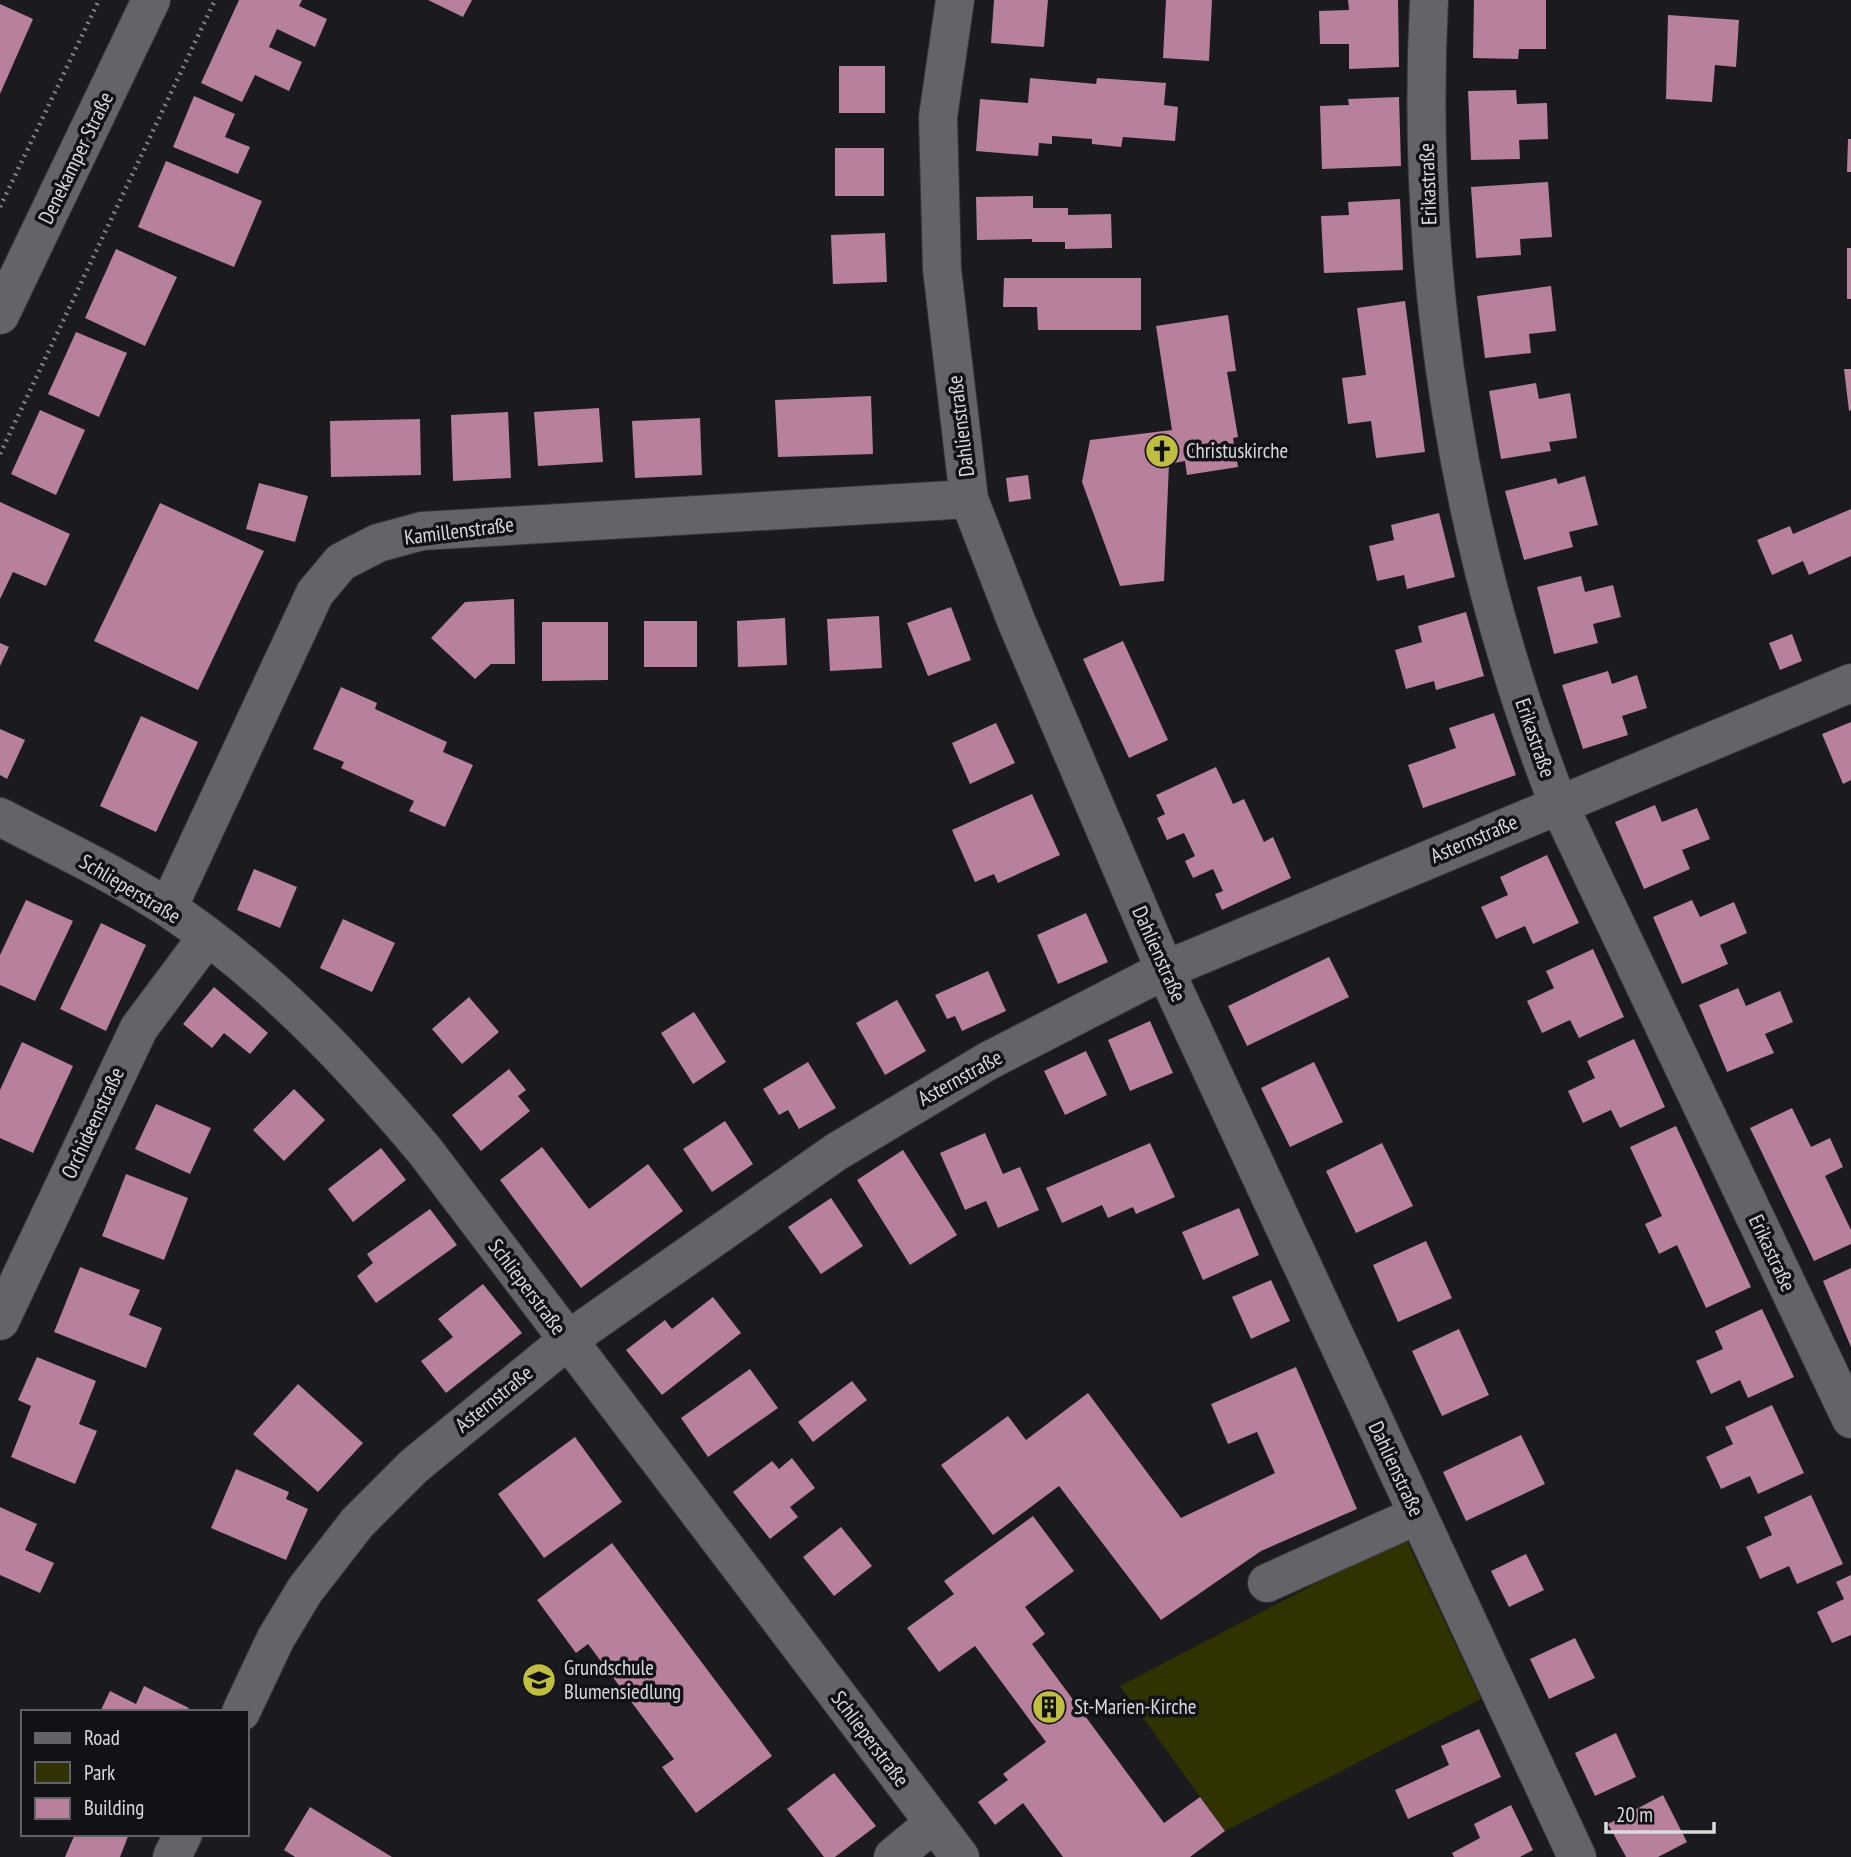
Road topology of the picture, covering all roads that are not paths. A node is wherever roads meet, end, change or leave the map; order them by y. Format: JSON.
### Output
{"nodes":[{"id":1,"x":151,"y":0,"type":"edge"},
{"id":2,"x":955,"y":0,"type":"edge"},
{"id":3,"x":1429,"y":0,"type":"edge"},
{"id":4,"x":0,"y":315,"type":"edge"},
{"id":5,"x":969,"y":499,"type":"junction"},
{"id":6,"x":1851,"y":683,"type":"edge"},
{"id":7,"x":1558,"y":803,"type":"junction"},
{"id":8,"x":0,"y":817,"type":"edge"},
{"id":9,"x":168,"y":908,"type":"junction"},
{"id":10,"x":207,"y":937,"type":"junction"},
{"id":11,"x":1165,"y":971,"type":"junction"},
{"id":12,"x":0,"y":1321,"type":"edge"},
{"id":13,"x":568,"y":1340,"type":"junction"},
{"id":14,"x":1851,"y":1419,"type":"edge"},
{"id":15,"x":1418,"y":1515,"type":"junction"},
{"id":16,"x":1267,"y":1583,"type":"dead end"},
{"id":17,"x":242,"y":1710,"type":"edge"},
{"id":18,"x":934,"y":1823,"type":"junction"},
{"id":19,"x":182,"y":1836,"type":"edge"},
{"id":20,"x":172,"y":1857,"type":"edge"},
{"id":21,"x":892,"y":1857,"type":"edge"},
{"id":22,"x":960,"y":1857,"type":"edge"},
{"id":23,"x":1577,"y":1857,"type":"edge"}],
"edges":[{"from":1,"to":4,"type":"street","name":"Denekamper Straße"},
{"from":2,"to":5,"type":"street","name":"Dahlienstraße"},
{"from":3,"to":7,"type":"street","name":"Erikastraße"},
{"from":5,"to":9,"type":"street","name":"Kamillenstraße"},
{"from":5,"to":11,"type":"street","name":"Dahlienstraße"},
{"from":6,"to":7,"type":"street","name":"Asternstraße"},
{"from":7,"to":11,"type":"street","name":"Asternstraße"},
{"from":7,"to":14,"type":"street","name":"Erikastraße"},
{"from":8,"to":9,"type":"street","name":"Schlieperstraße"},
{"from":9,"to":10,"type":"street","name":"Schlieperstraße"},
{"from":10,"to":12,"type":"street","name":"Orchideenstraße"},
{"from":10,"to":13,"type":"street","name":"Schlieperstraße"},
{"from":11,"to":13,"type":"street","name":"Asternstraße"},
{"from":11,"to":15,"type":"street","name":"Dahlienstraße"},
{"from":13,"to":17,"type":"street","name":"Asternstraße"},
{"from":13,"to":18,"type":"street","name":"Schlieperstraße"},
{"from":15,"to":16,"type":"street"},
{"from":15,"to":23,"type":"street","name":"Dahlienstraße"},
{"from":18,"to":21,"type":"street"},
{"from":18,"to":22,"type":"street","name":"Schlieperstraße"},
{"from":19,"to":20,"type":"street"}]}
